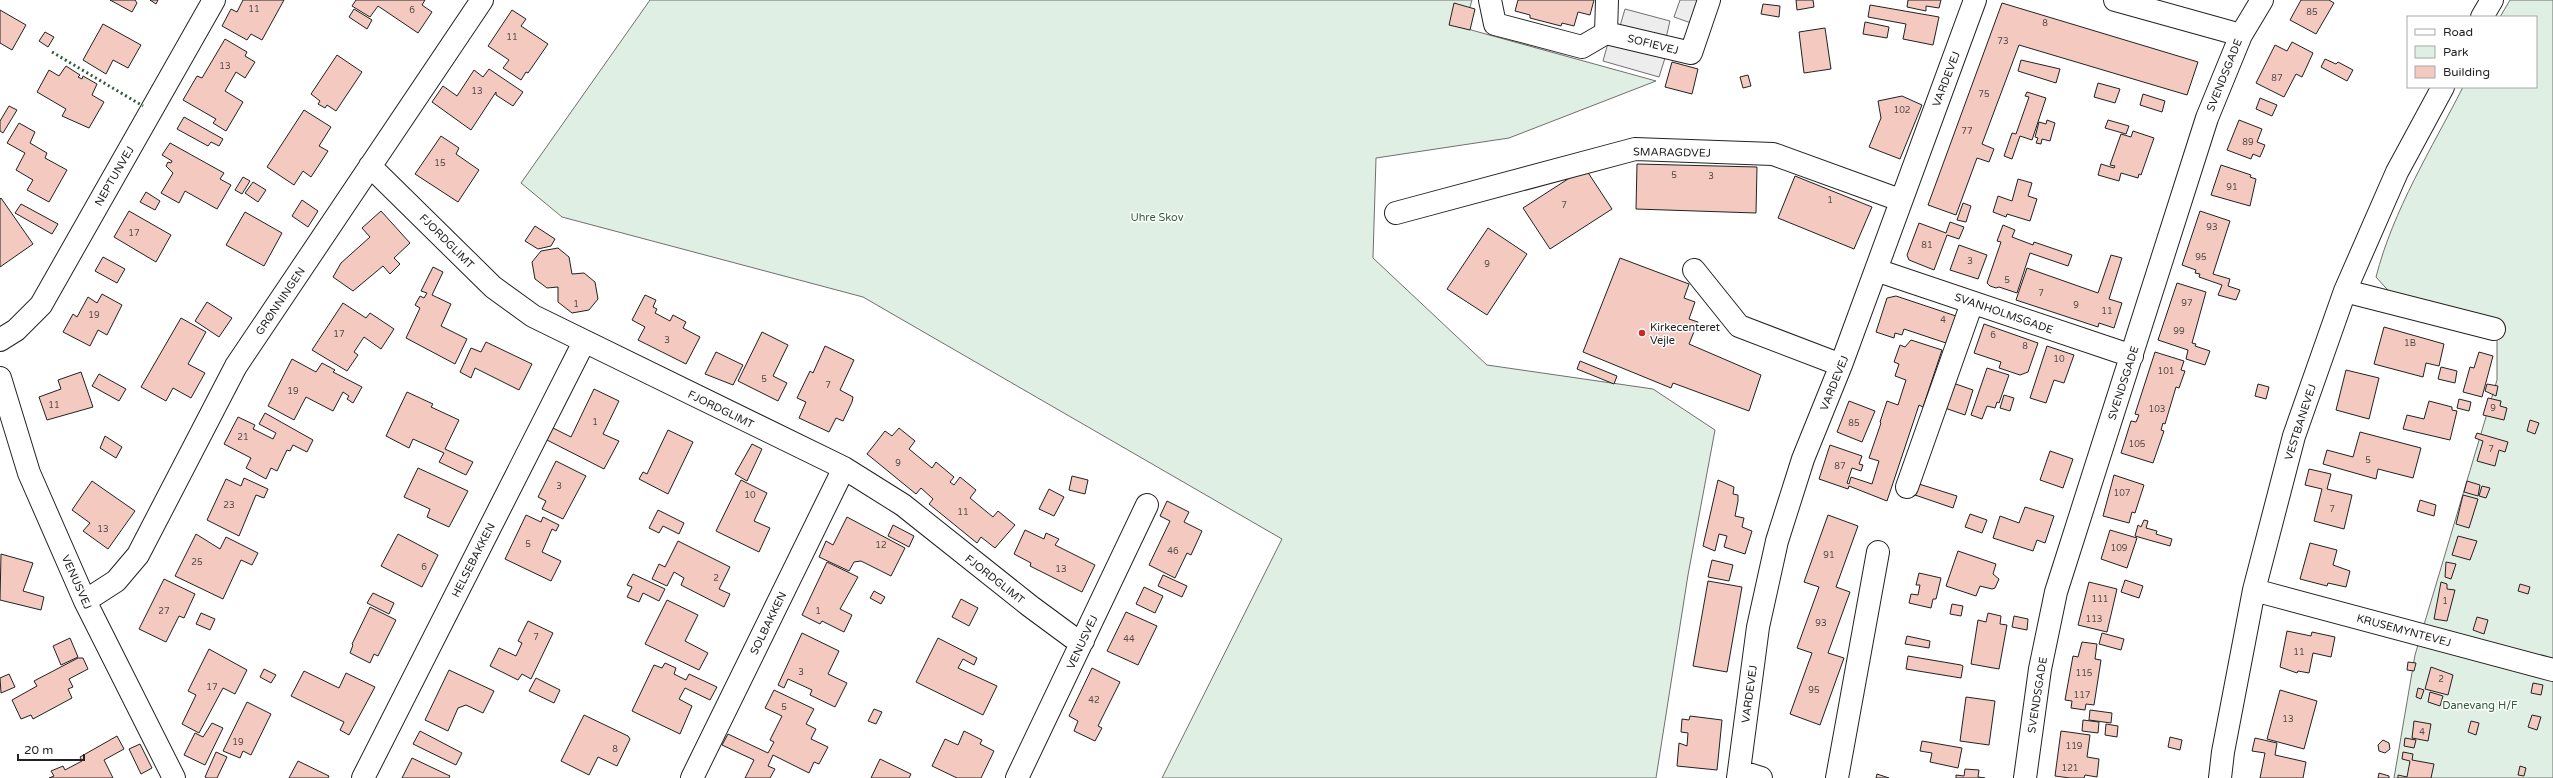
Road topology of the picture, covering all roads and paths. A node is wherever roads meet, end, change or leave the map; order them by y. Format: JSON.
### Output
{"nodes":[{"id":1,"x":214,"y":0,"type":"edge"},
{"id":2,"x":482,"y":0,"type":"edge"},
{"id":3,"x":1490,"y":0,"type":"edge"},
{"id":4,"x":1607,"y":0,"type":"edge"},
{"id":5,"x":1708,"y":0,"type":"edge"},
{"id":6,"x":1975,"y":0,"type":"edge"},
{"id":7,"x":2114,"y":0,"type":"edge"},
{"id":8,"x":2262,"y":0,"type":"edge"},
{"id":9,"x":2492,"y":0,"type":"edge"},
{"id":10,"x":2483,"y":16,"type":"edge"},
{"id":11,"x":1606,"y":33,"type":"junction"},
{"id":12,"x":2241,"y":35,"type":"junction"},
{"id":13,"x":2443,"y":88,"type":"edge"},
{"id":14,"x":370,"y":166,"type":"junction"},
{"id":15,"x":1900,"y":200,"type":"junction"},
{"id":16,"x":1396,"y":214,"type":"dead end"},
{"id":17,"x":1694,"y":270,"type":"dead end"},
{"id":18,"x":1876,"y":270,"type":"junction"},
{"id":19,"x":2345,"y":291,"type":"junction"},
{"id":20,"x":1972,"y":302,"type":"junction"},
{"id":21,"x":2494,"y":329,"type":"dead end"},
{"id":22,"x":0,"y":340,"type":"edge"},
{"id":23,"x":584,"y":342,"type":"junction"},
{"id":24,"x":2132,"y":356,"type":"junction"},
{"id":25,"x":1841,"y":365,"type":"junction"},
{"id":26,"x":0,"y":378,"type":"edge"},
{"id":27,"x":844,"y":468,"type":"junction"},
{"id":28,"x":1907,"y":487,"type":"dead end"},
{"id":29,"x":1146,"y":505,"type":"dead end"},
{"id":30,"x":1878,"y":552,"type":"dead end"},
{"id":31,"x":2254,"y":590,"type":"junction"},
{"id":32,"x":85,"y":601,"type":"junction"},
{"id":33,"x":1083,"y":642,"type":"junction"},
{"id":34,"x":2553,"y":670,"type":"edge"},
{"id":35,"x":1738,"y":774,"type":"edge"},
{"id":36,"x":174,"y":778,"type":"edge"},
{"id":37,"x":363,"y":778,"type":"edge"},
{"id":38,"x":692,"y":778,"type":"edge"},
{"id":39,"x":1017,"y":778,"type":"edge"},
{"id":40,"x":1761,"y":778,"type":"edge"},
{"id":41,"x":1837,"y":778,"type":"edge"},
{"id":42,"x":2025,"y":778,"type":"edge"},
{"id":43,"x":2220,"y":778,"type":"edge"}],
"edges":[{"from":1,"to":22,"type":"street","name":"NEPTUNVEJ"},
{"from":2,"to":14,"type":"street","name":"GRØNNINGEN"},
{"from":3,"to":11,"type":"street"},
{"from":4,"to":11,"type":"street"},
{"from":5,"to":11,"type":"street","name":"SOFIEVEJ"},
{"from":6,"to":15,"type":"street","name":"VARDEVEJ"},
{"from":7,"to":12,"type":"street"},
{"from":8,"to":12,"type":"street","name":"SVENDSGADE"},
{"from":9,"to":10,"type":"street"},
{"from":12,"to":24,"type":"street","name":"SVENDSGADE"},
{"from":13,"to":19,"type":"street","name":"VESTBANEVEJ"},
{"from":14,"to":23,"type":"street","name":"FJORDGLIMT"},
{"from":14,"to":32,"type":"street","name":"GRØNNINGEN"},
{"from":15,"to":16,"type":"street","name":"SMARAGDVEJ"},
{"from":15,"to":18,"type":"street","name":"VARDEVEJ"},
{"from":17,"to":25,"type":"street"},
{"from":18,"to":20,"type":"street","name":"SVANHOLMSGADE"},
{"from":18,"to":25,"type":"street","name":"VARDEVEJ"},
{"from":19,"to":21,"type":"street"},
{"from":19,"to":31,"type":"street","name":"VESTBANEVEJ"},
{"from":20,"to":24,"type":"street","name":"SVANHOLMSGADE"},
{"from":20,"to":28,"type":"street"},
{"from":23,"to":27,"type":"street","name":"FJORDGLIMT"},
{"from":23,"to":37,"type":"street","name":"HELSEBAKKEN"},
{"from":24,"to":42,"type":"street","name":"SVENDSGADE"},
{"from":25,"to":35,"type":"street","name":"VARDEVEJ"},
{"from":26,"to":32,"type":"street","name":"VENUSVEJ"},
{"from":27,"to":33,"type":"street","name":"FJORDGLIMT"},
{"from":27,"to":38,"type":"street","name":"SOLBAKKEN"},
{"from":29,"to":33,"type":"street","name":"VENUSVEJ"},
{"from":30,"to":41,"type":"street"},
{"from":31,"to":34,"type":"street","name":"KRUSEMYNTEVEJ"},
{"from":31,"to":43,"type":"street","name":"VESTBANEVEJ"},
{"from":32,"to":36,"type":"street","name":"VENUSVEJ"},
{"from":33,"to":39,"type":"street","name":"VENUSVEJ"},
{"from":35,"to":40,"type":"street"}]}
